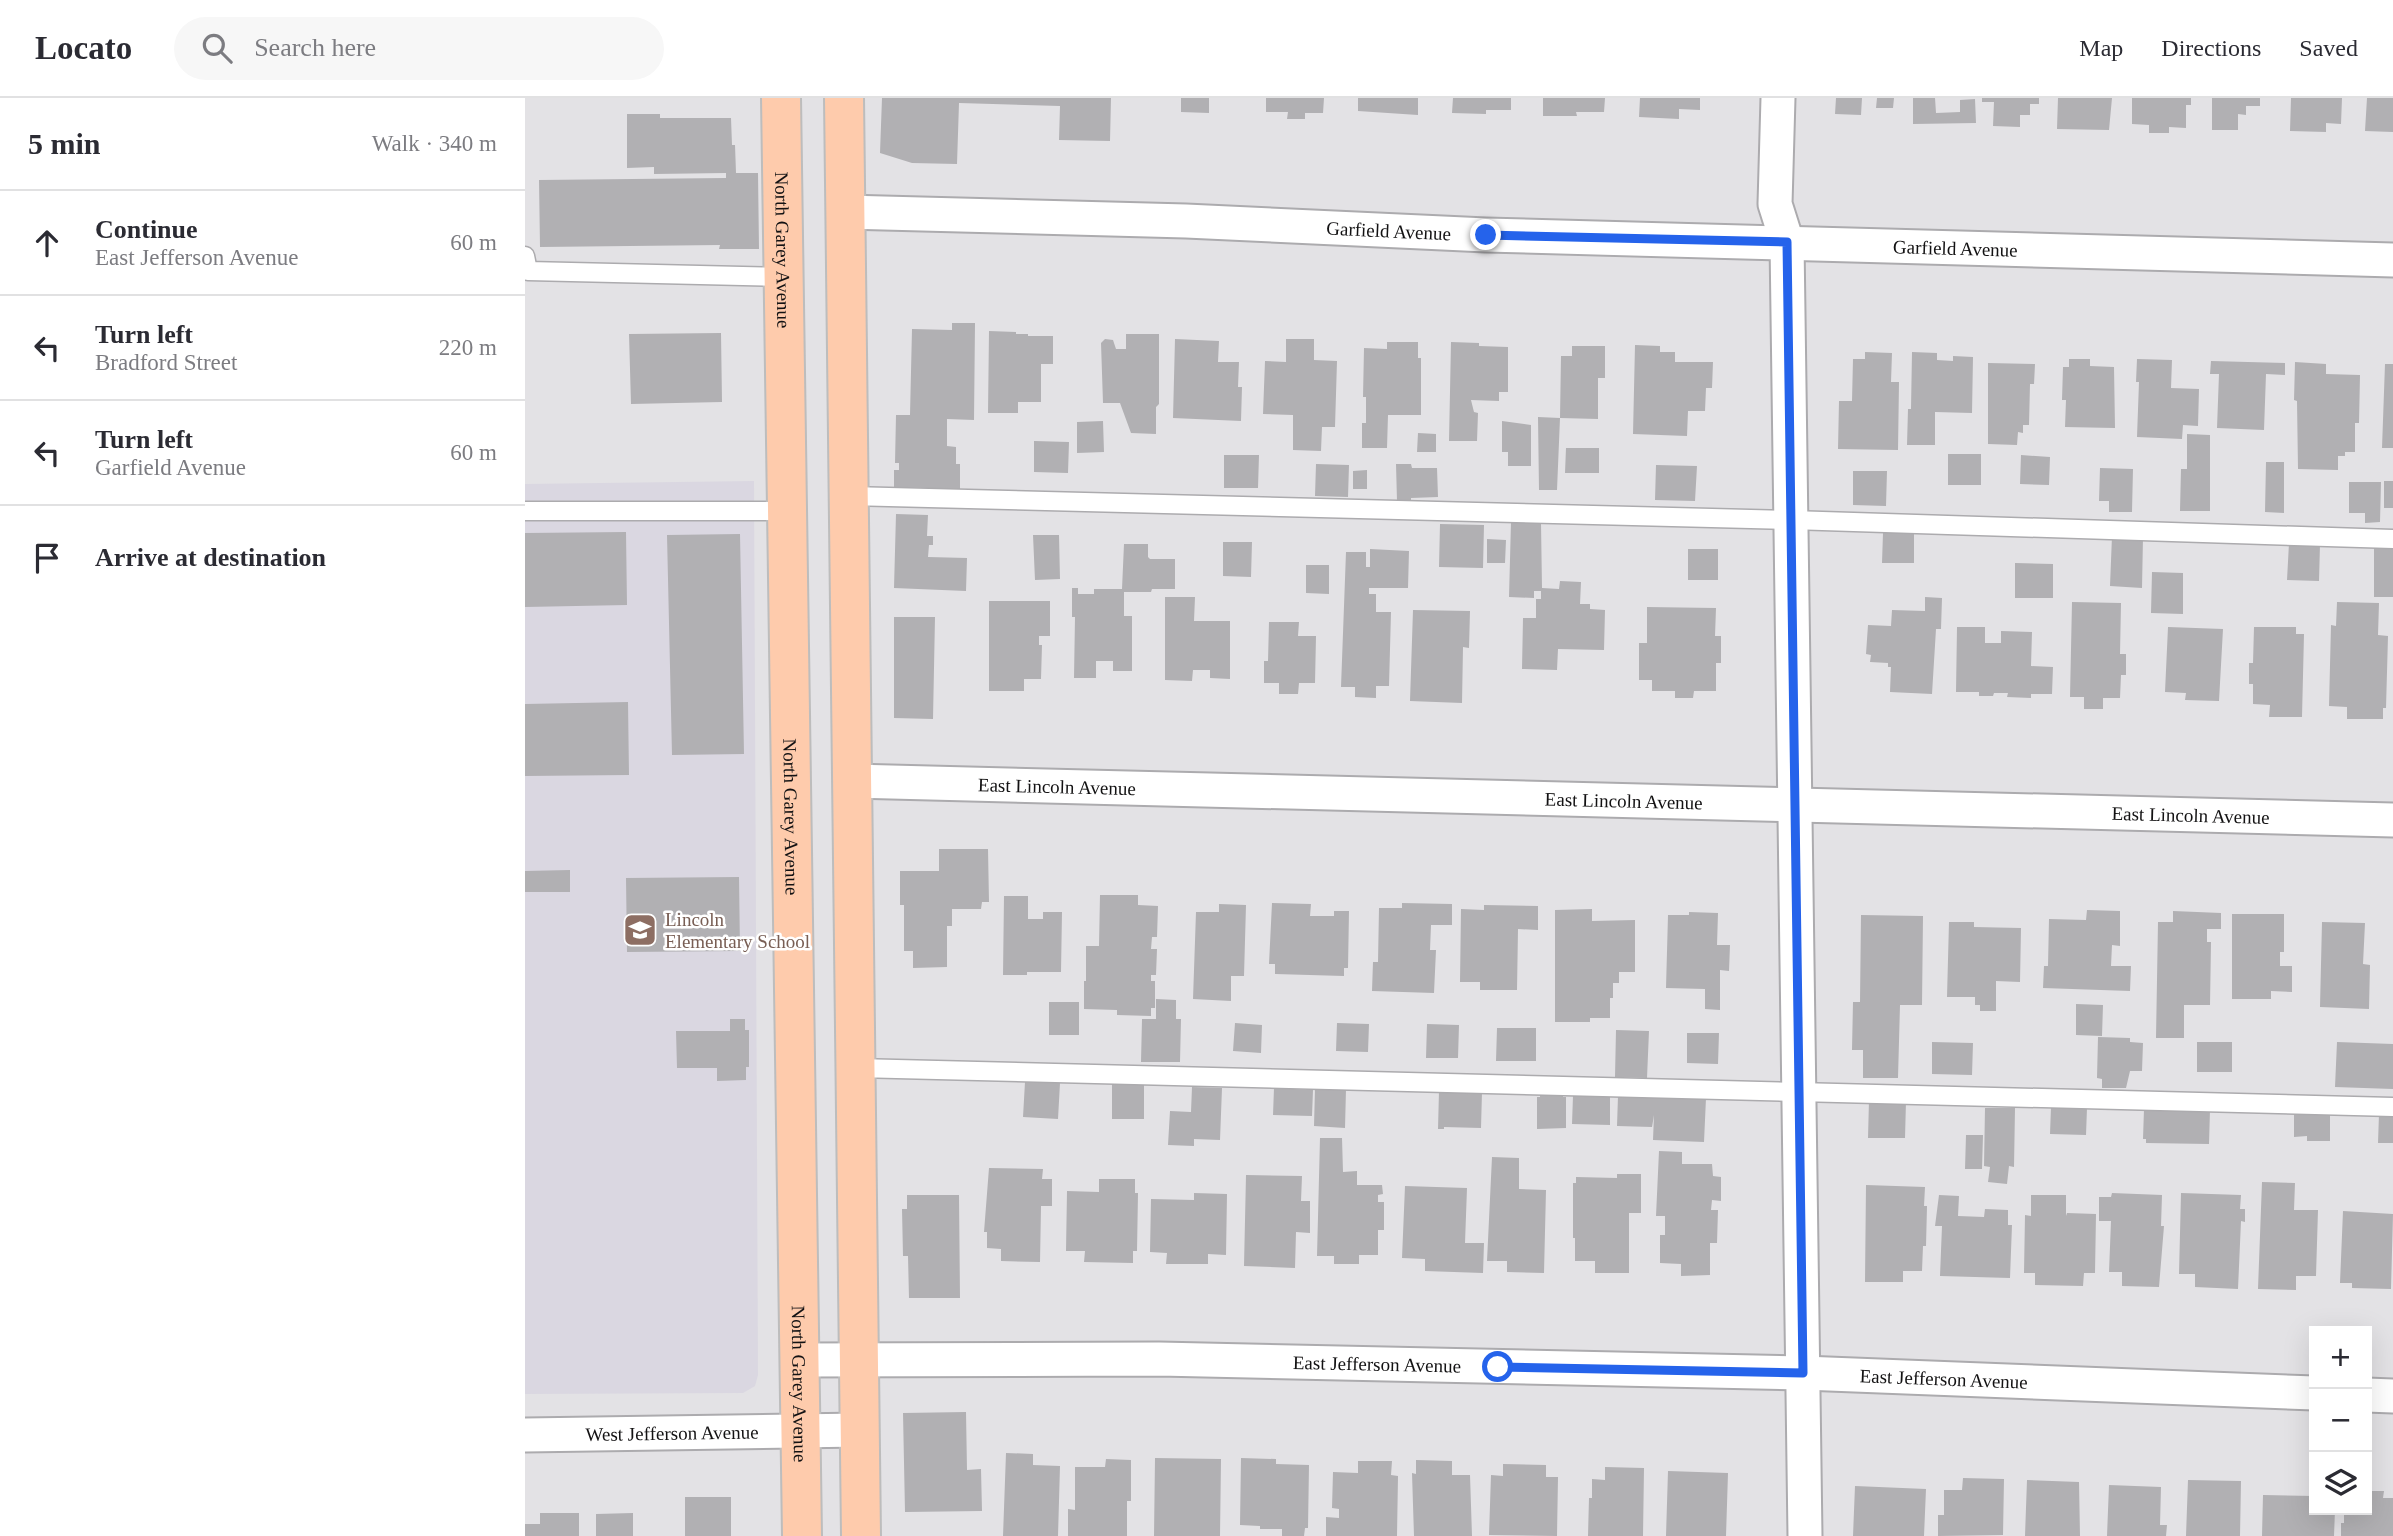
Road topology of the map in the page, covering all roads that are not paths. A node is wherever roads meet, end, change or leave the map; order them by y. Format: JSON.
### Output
{"nodes":[{"id":1,"x":781,"y":98,"type":"edge"},
{"id":2,"x":844,"y":98,"type":"edge"},
{"id":3,"x":1779,"y":98,"type":"edge"},
{"id":4,"x":845,"y":212,"type":"junction"},
{"id":5,"x":1787,"y":242,"type":"junction"},
{"id":6,"x":525,"y":256,"type":"edge"},
{"id":7,"x":2393,"y":260,"type":"edge"},
{"id":8,"x":784,"y":277,"type":"junction"},
{"id":9,"x":849,"y":496,"type":"junction"},
{"id":10,"x":525,"y":510,"type":"edge"},
{"id":11,"x":787,"y":511,"type":"junction"},
{"id":12,"x":1791,"y":520,"type":"junction"},
{"id":13,"x":2393,"y":539,"type":"edge"},
{"id":14,"x":852,"y":781,"type":"junction"},
{"id":15,"x":1796,"y":805,"type":"junction"},
{"id":16,"x":2393,"y":820,"type":"edge"},
{"id":17,"x":856,"y":1068,"type":"junction"},
{"id":18,"x":1800,"y":1092,"type":"junction"},
{"id":19,"x":2393,"y":1107,"type":"edge"},
{"id":20,"x":798,"y":1360,"type":"junction"},
{"id":21,"x":859,"y":1360,"type":"junction"},
{"id":22,"x":1803,"y":1373,"type":"junction"},
{"id":23,"x":2309,"y":1393,"type":"edge"},
{"id":24,"x":2372,"y":1395,"type":"edge"},
{"id":25,"x":2393,"y":1396,"type":"edge"},
{"id":26,"x":799,"y":1430,"type":"junction"},
{"id":27,"x":860,"y":1430,"type":"junction"},
{"id":28,"x":525,"y":1435,"type":"edge"},
{"id":29,"x":801,"y":1536,"type":"edge"},
{"id":30,"x":862,"y":1536,"type":"edge"},
{"id":31,"x":1805,"y":1536,"type":"edge"}],
"edges":[{"from":1,"to":8,"type":"main road","name":"North Garey Avenue"},
{"from":2,"to":4,"type":"main road"},
{"from":3,"to":5,"type":"street"},
{"from":4,"to":5,"type":"street","name":"Garfield Avenue"},
{"from":4,"to":9,"type":"main road"},
{"from":5,"to":7,"type":"street","name":"Garfield Avenue"},
{"from":5,"to":12,"type":"street"},
{"from":6,"to":8,"type":"lane"},
{"from":8,"to":11,"type":"main road","name":"North Garey Avenue"},
{"from":9,"to":12,"type":"lane"},
{"from":9,"to":14,"type":"main road"},
{"from":10,"to":11,"type":"lane"},
{"from":11,"to":20,"type":"main road","name":"North Garey Avenue"},
{"from":12,"to":13,"type":"lane"},
{"from":12,"to":15,"type":"street"},
{"from":14,"to":15,"type":"street","name":"East Lincoln Avenue"},
{"from":14,"to":17,"type":"main road"},
{"from":15,"to":16,"type":"street","name":"East Lincoln Avenue"},
{"from":15,"to":18,"type":"street"},
{"from":17,"to":18,"type":"lane"},
{"from":17,"to":21,"type":"main road"},
{"from":18,"to":19,"type":"lane"},
{"from":18,"to":22,"type":"street"},
{"from":20,"to":21,"type":"street","name":"East Jefferson Avenue"},
{"from":20,"to":26,"type":"main road","name":"North Garey Avenue"},
{"from":21,"to":22,"type":"street","name":"East Jefferson Avenue"},
{"from":21,"to":27,"type":"main road"},
{"from":22,"to":23,"type":"street","name":"East Jefferson Avenue"},
{"from":22,"to":31,"type":"street"},
{"from":24,"to":25,"type":"street"},
{"from":26,"to":27,"type":"street","name":"West Jefferson Avenue"},
{"from":26,"to":28,"type":"street","name":"West Jefferson Avenue"},
{"from":26,"to":29,"type":"main road","name":"North Garey Avenue"},
{"from":27,"to":30,"type":"main road"}]}
